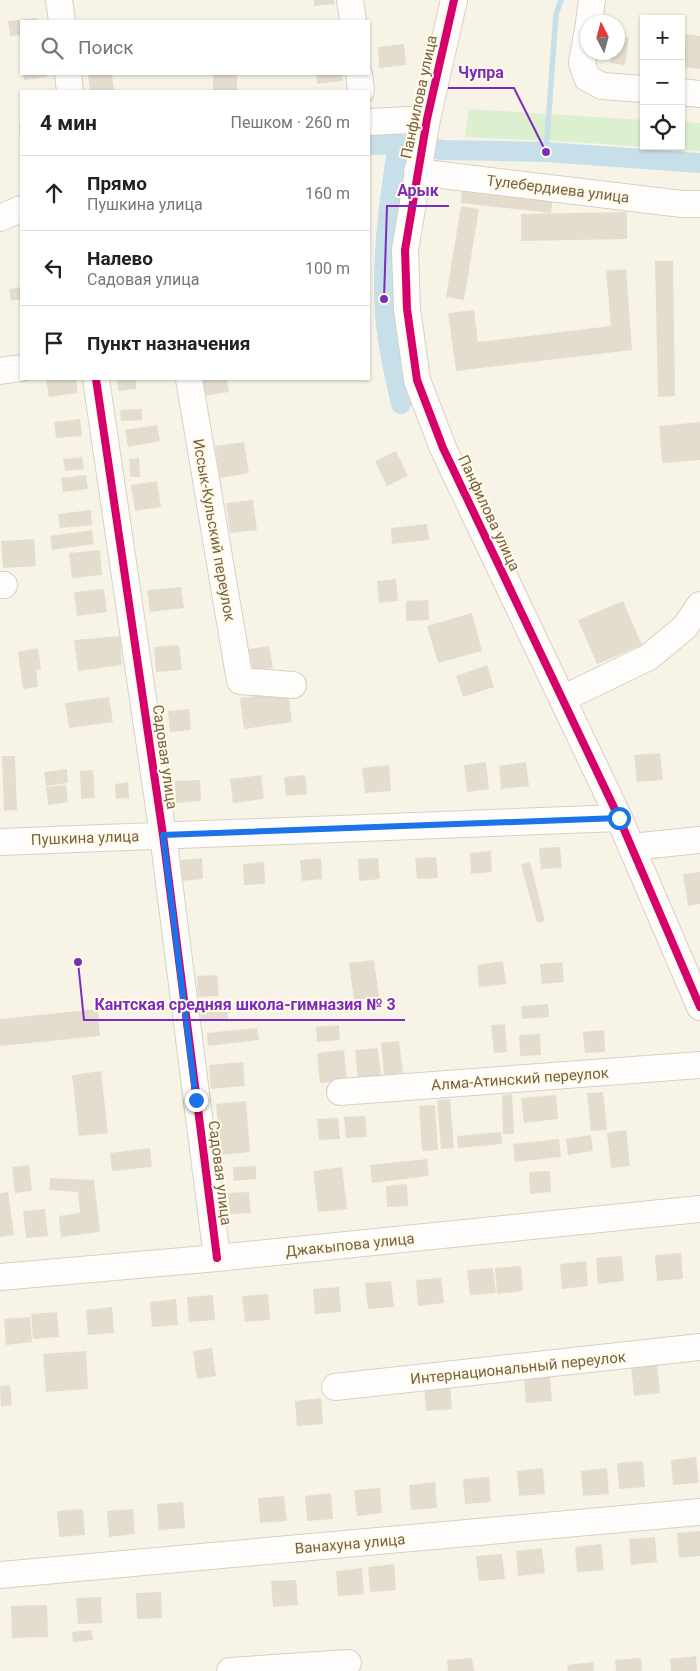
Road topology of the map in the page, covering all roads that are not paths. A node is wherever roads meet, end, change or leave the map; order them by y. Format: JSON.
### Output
{"nodes":[{"id":1,"x":59,"y":0,"type":"edge"},
{"id":2,"x":350,"y":0,"type":"edge"},
{"id":3,"x":454,"y":0,"type":"edge"},
{"id":4,"x":592,"y":0,"type":"edge"},
{"id":5,"x":589,"y":15,"type":"edge"},
{"id":6,"x":62,"y":20,"type":"edge"},
{"id":7,"x":353,"y":20,"type":"edge"},
{"id":8,"x":583,"y":60,"type":"edge"},
{"id":9,"x":68,"y":75,"type":"edge"},
{"id":10,"x":359,"y":75,"type":"edge"},
{"id":11,"x":640,"y":89,"type":"edge"},
{"id":12,"x":70,"y":90,"type":"edge"},
{"id":13,"x":361,"y":90,"type":"edge"},
{"id":14,"x":685,"y":92,"type":"edge"},
{"id":15,"x":700,"y":94,"type":"edge"},
{"id":16,"x":426,"y":118,"type":"junction"},
{"id":17,"x":370,"y":122,"type":"edge"},
{"id":18,"x":417,"y":172,"type":"junction"},
{"id":19,"x":700,"y":204,"type":"edge"},
{"id":20,"x":20,"y":209,"type":"edge"},
{"id":21,"x":0,"y":218,"type":"edge"},
{"id":22,"x":20,"y":368,"type":"edge"},
{"id":23,"x":0,"y":372,"type":"edge"},
{"id":24,"x":96,"y":380,"type":"edge"},
{"id":25,"x":189,"y":380,"type":"edge"},
{"id":26,"x":700,"y":605,"type":"edge"},
{"id":27,"x":293,"y":685,"type":"dead end"},
{"id":28,"x":562,"y":699,"type":"junction"},
{"id":29,"x":619,"y":818,"type":"junction"},
{"id":30,"x":163,"y":835,"type":"junction"},
{"id":31,"x":700,"y":840,"type":"edge"},
{"id":32,"x":0,"y":842,"type":"edge"},
{"id":33,"x":631,"y":847,"type":"junction"},
{"id":34,"x":700,"y":1007,"type":"edge"},
{"id":35,"x":700,"y":1065,"type":"edge"},
{"id":36,"x":340,"y":1092,"type":"dead end"},
{"id":37,"x":700,"y":1209,"type":"edge"},
{"id":38,"x":216,"y":1258,"type":"junction"},
{"id":39,"x":0,"y":1277,"type":"edge"},
{"id":40,"x":700,"y":1348,"type":"edge"},
{"id":41,"x":335,"y":1387,"type":"dead end"},
{"id":42,"x":700,"y":1512,"type":"edge"},
{"id":43,"x":0,"y":1576,"type":"edge"},
{"id":44,"x":348,"y":1663,"type":"dead end"},
{"id":45,"x":230,"y":1671,"type":"edge"}],
"edges":[{"from":1,"to":6,"type":"street"},
{"from":2,"to":7,"type":"street"},
{"from":3,"to":16,"type":"street","name":"Панфилова улица"},
{"from":4,"to":5,"type":"street"},
{"from":8,"to":11,"type":"street"},
{"from":9,"to":12,"type":"street"},
{"from":10,"to":13,"type":"street"},
{"from":14,"to":15,"type":"street"},
{"from":16,"to":17,"type":"street"},
{"from":16,"to":18,"type":"street","name":"Панфилова улица"},
{"from":18,"to":19,"type":"street","name":"Тулебердиева улица"},
{"from":18,"to":28,"type":"street","name":"Панфилова улица"},
{"from":20,"to":21,"type":"street"},
{"from":22,"to":23,"type":"street"},
{"from":24,"to":30,"type":"street","name":"Садовая улица"},
{"from":25,"to":27,"type":"street","name":"Иссык-Кульский переулок"},
{"from":26,"to":28,"type":"street"},
{"from":28,"to":29,"type":"street","name":"Панфилова улица"},
{"from":29,"to":30,"type":"street","name":"Пушкина улица"},
{"from":29,"to":33,"type":"street","name":"Панфилова улица"},
{"from":30,"to":32,"type":"street","name":"Пушкина улица"},
{"from":30,"to":38,"type":"street","name":"Садовая улица"},
{"from":31,"to":33,"type":"street"},
{"from":33,"to":34,"type":"street","name":"Панфилова улица"},
{"from":35,"to":36,"type":"street","name":"Алма-Атинский переулок"},
{"from":37,"to":38,"type":"street","name":"Джакыпова улица"},
{"from":38,"to":39,"type":"street","name":"Джакыпова улица"},
{"from":40,"to":41,"type":"street","name":"Интернациональный переулок"},
{"from":42,"to":43,"type":"street","name":"Ванахуна улица"},
{"from":44,"to":45,"type":"street"}]}
